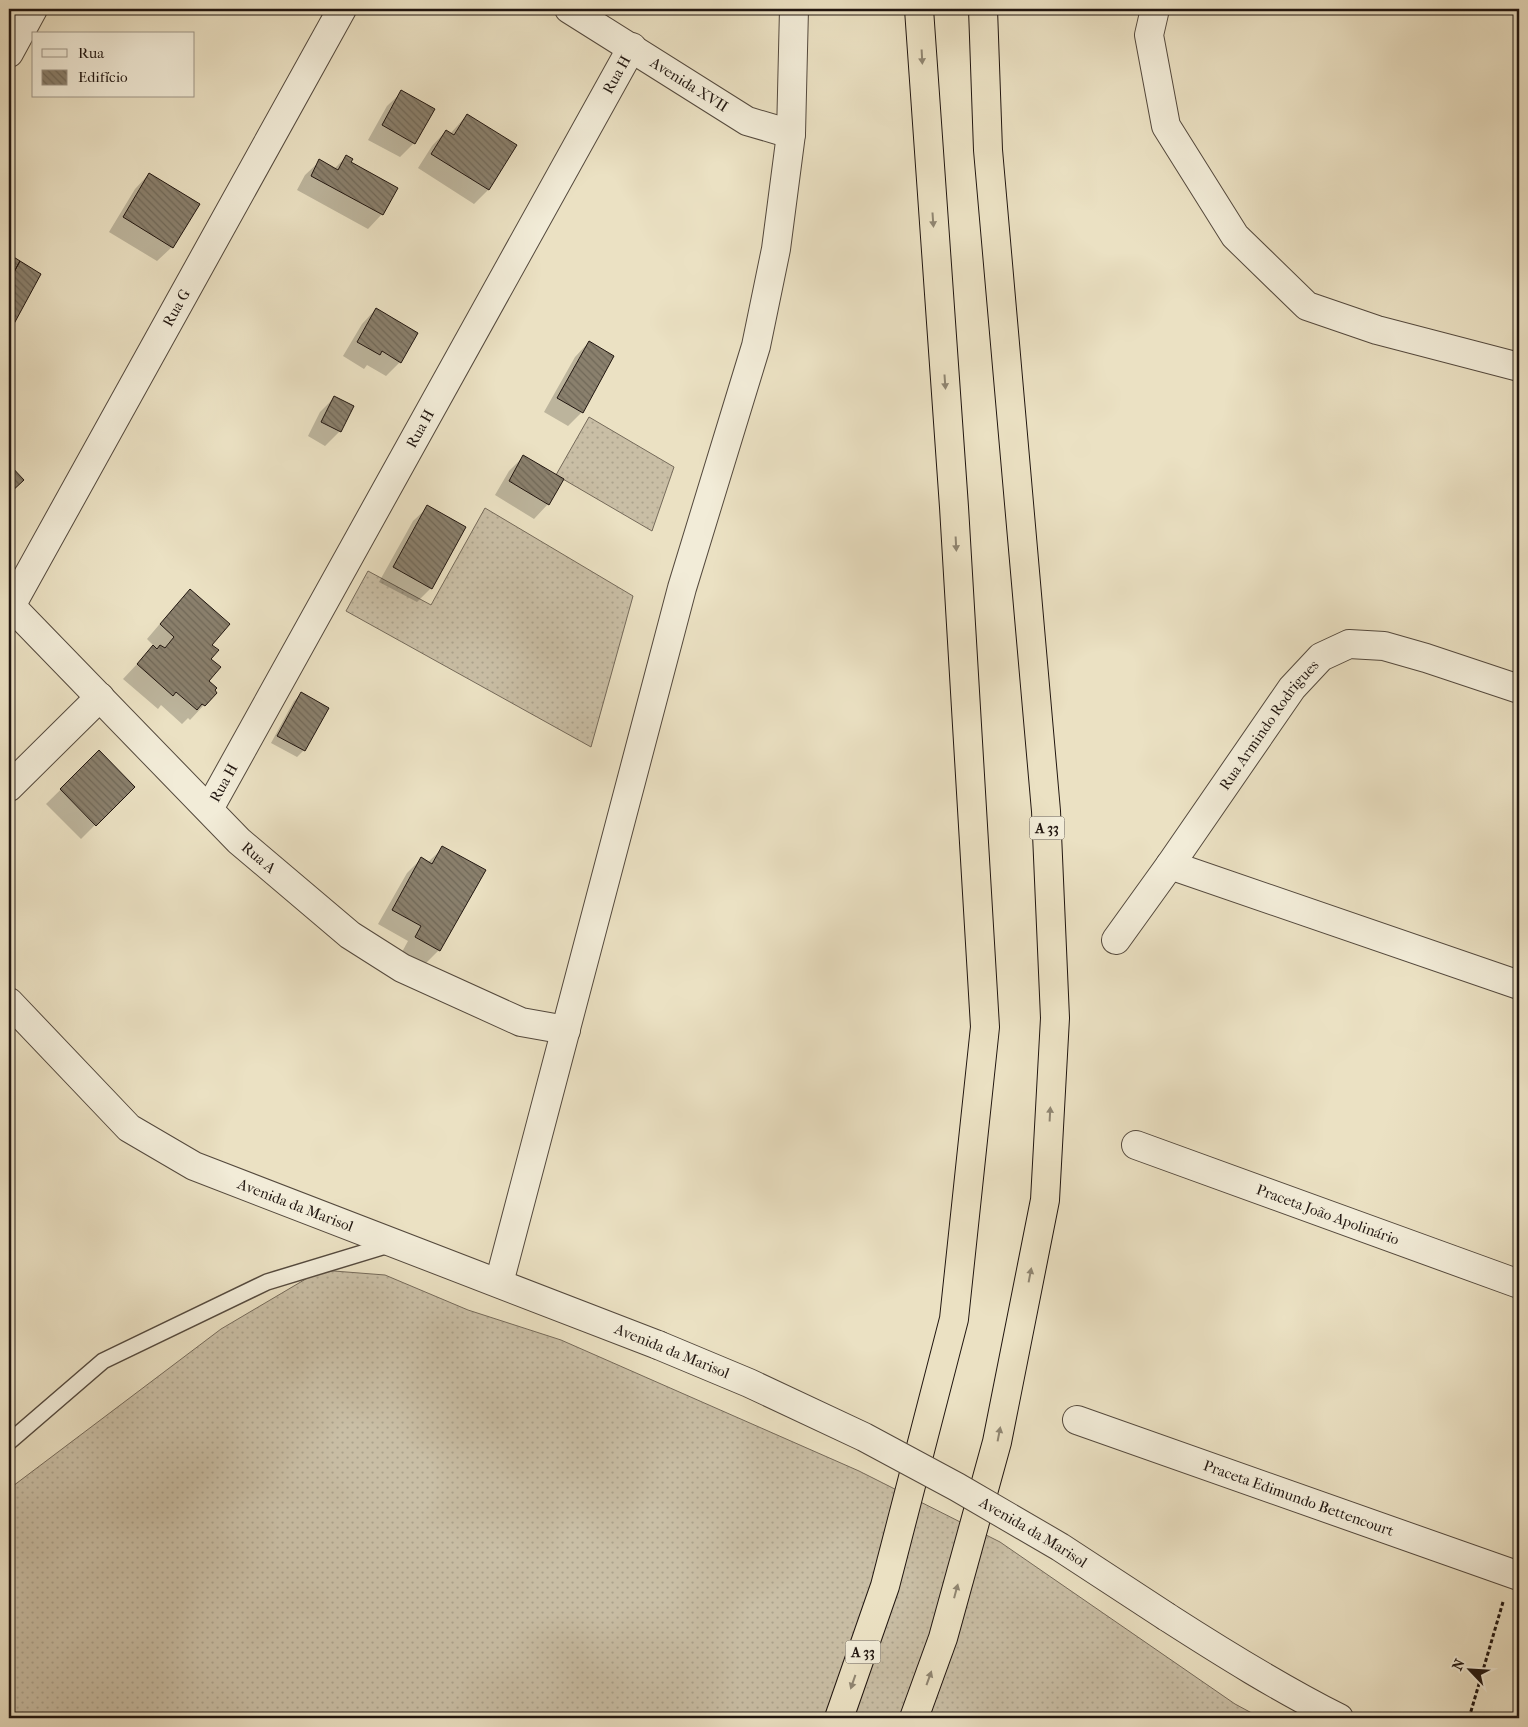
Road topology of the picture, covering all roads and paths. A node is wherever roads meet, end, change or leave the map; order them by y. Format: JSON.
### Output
{"nodes":[{"id":1,"x":33,"y":9,"type":"edge"},
{"id":2,"x":342,"y":9,"type":"edge"},
{"id":3,"x":570,"y":9,"type":"edge"},
{"id":4,"x":794,"y":9,"type":"edge"},
{"id":5,"x":919,"y":9,"type":"edge"},
{"id":6,"x":983,"y":9,"type":"edge"},
{"id":7,"x":1155,"y":9,"type":"edge"},
{"id":8,"x":632,"y":47,"type":"junction"},
{"id":9,"x":9,"y":53,"type":"edge"},
{"id":10,"x":791,"y":134,"type":"junction"},
{"id":11,"x":1519,"y":367,"type":"edge"},
{"id":12,"x":10,"y":605,"type":"edge"},
{"id":13,"x":1519,"y":689,"type":"edge"},
{"id":14,"x":100,"y":697,"type":"junction"},
{"id":15,"x":9,"y":788,"type":"edge"},
{"id":16,"x":209,"y":809,"type":"junction"},
{"id":17,"x":1170,"y":865,"type":"junction"},
{"id":18,"x":1116,"y":940,"type":"dead end"},
{"id":19,"x":1519,"y":985,"type":"edge"},
{"id":20,"x":9,"y":1002,"type":"edge"},
{"id":21,"x":566,"y":1030,"type":"junction"},
{"id":22,"x":1136,"y":1144,"type":"dead end"},
{"id":23,"x":395,"y":1243,"type":"junction"},
{"id":24,"x":499,"y":1283,"type":"junction"},
{"id":25,"x":1519,"y":1284,"type":"edge"},
{"id":26,"x":1077,"y":1420,"type":"dead end"},
{"id":27,"x":9,"y":1442,"type":"edge"},
{"id":28,"x":1516,"y":1575,"type":"edge"},
{"id":29,"x":839,"y":1718,"type":"edge"},
{"id":30,"x":914,"y":1718,"type":"edge"},
{"id":31,"x":1339,"y":1718,"type":"edge"},
{"id":32,"x":1469,"y":1718,"type":"edge"}],
"edges":[{"from":1,"to":9,"type":"street"},
{"from":2,"to":12,"type":"street","name":"Rua G"},
{"from":3,"to":8,"type":"street","name":"Avenida XVII"},
{"from":4,"to":10,"type":"street"},
{"from":5,"to":29,"type":"highway","number":"A 33","one_way":true},
{"from":30,"to":6,"type":"highway","number":"A 33","one_way":true},
{"from":7,"to":11,"type":"street"},
{"from":8,"to":10,"type":"street","name":"Avenida XVII"},
{"from":8,"to":16,"type":"street","name":"Rua H"},
{"from":10,"to":21,"type":"street"},
{"from":12,"to":14,"type":"street","name":"Rua A"},
{"from":13,"to":17,"type":"street","name":"Rua Armindo Rodrigues"},
{"from":14,"to":15,"type":"street"},
{"from":14,"to":16,"type":"street","name":"Rua A"},
{"from":16,"to":21,"type":"street","name":"Rua A"},
{"from":17,"to":18,"type":"street","name":"Rua Armindo Rodrigues"},
{"from":17,"to":19,"type":"street"},
{"from":20,"to":23,"type":"street","name":"Avenida da Marisol"},
{"from":21,"to":24,"type":"street"},
{"from":22,"to":25,"type":"street","name":"Praceta João Apolinário"},
{"from":23,"to":24,"type":"street","name":"Avenida da Marisol"},
{"from":23,"to":27,"type":"lane"},
{"from":24,"to":31,"type":"street","name":"Avenida da Marisol","bridge":true},
{"from":26,"to":28,"type":"street","name":"Praceta Edimundo Bettencourt"},
{"from":28,"to":32,"type":"path"}]}
